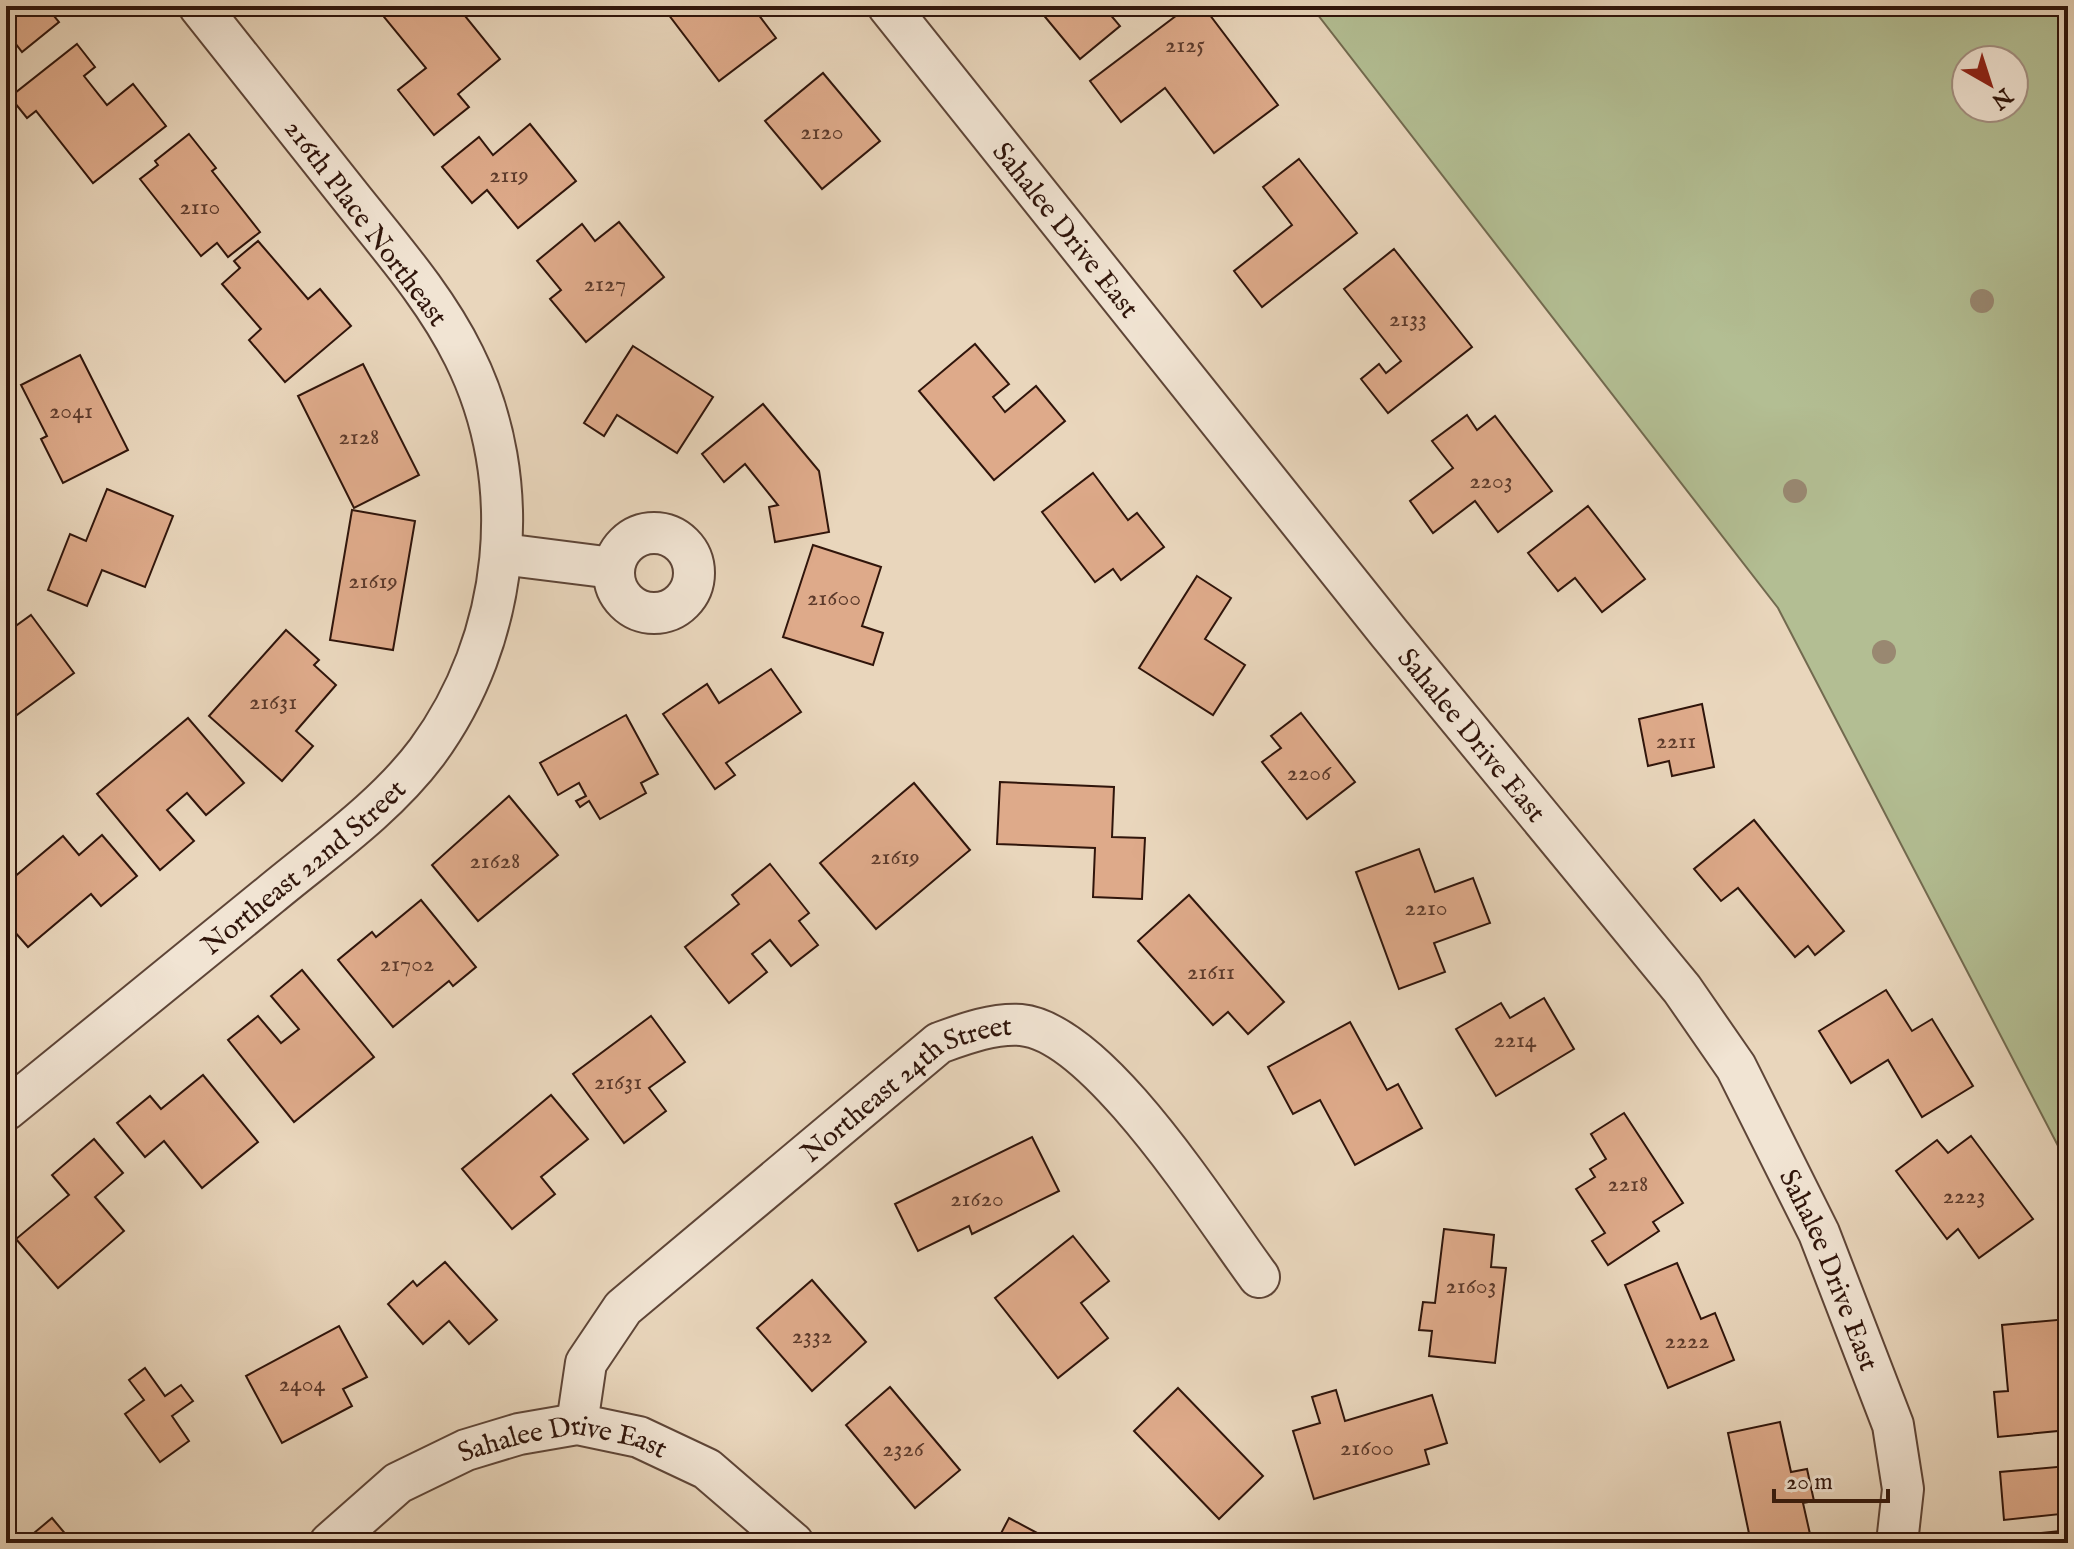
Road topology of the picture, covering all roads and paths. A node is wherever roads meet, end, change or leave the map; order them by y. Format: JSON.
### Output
{"nodes":[{"id":1,"x":199,"y":6,"type":"edge"},
{"id":2,"x":888,"y":6,"type":"edge"},
{"id":3,"x":502,"y":554,"type":"junction"},
{"id":4,"x":613,"y":568,"type":"dead end"},
{"id":5,"x":6,"y":1110,"type":"edge"},
{"id":6,"x":1259,"y":1277,"type":"dead end"},
{"id":7,"x":577,"y":1424,"type":"junction"},
{"id":8,"x":330,"y":1543,"type":"edge"},
{"id":9,"x":793,"y":1543,"type":"edge"},
{"id":10,"x":1897,"y":1543,"type":"edge"}],
"edges":[{"from":1,"to":3,"type":"street","name":"216th Place Northeast"},
{"from":2,"to":10,"type":"street","name":"Sahalee Drive East"},
{"from":3,"to":4,"type":"street"},
{"from":3,"to":5,"type":"street","name":"Northeast 22nd Street"},
{"from":6,"to":7,"type":"street","name":"Northeast 24th Street"},
{"from":7,"to":8,"type":"street","name":"Sahalee Drive East"},
{"from":7,"to":9,"type":"street","name":"Sahalee Drive East"}]}
